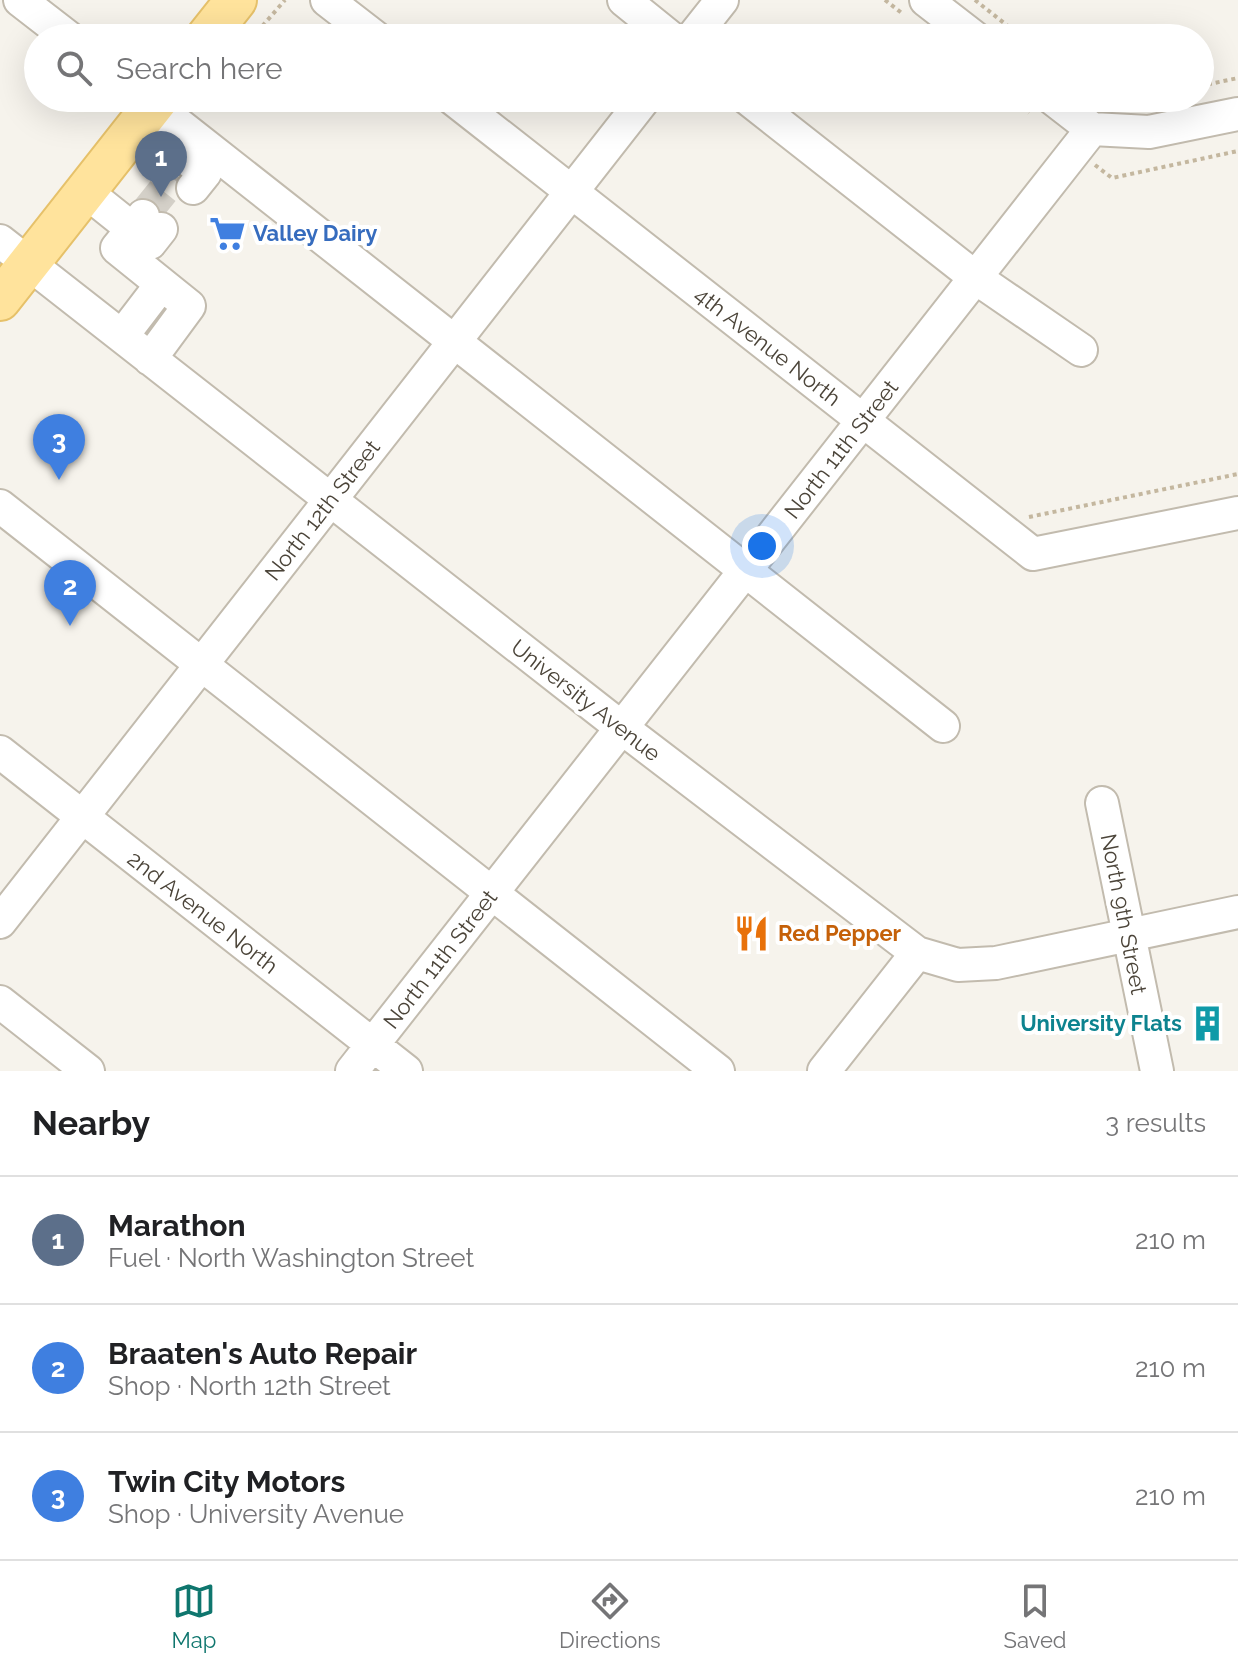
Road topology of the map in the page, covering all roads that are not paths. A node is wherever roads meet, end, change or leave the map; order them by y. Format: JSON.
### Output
{"nodes":[{"id":1,"x":20,"y":0,"type":"edge"},
{"id":2,"x":236,"y":0,"type":"edge"},
{"id":3,"x":327,"y":0,"type":"edge"},
{"id":4,"x":624,"y":0,"type":"edge"},
{"id":5,"x":722,"y":0,"type":"edge"},
{"id":6,"x":926,"y":0,"type":"edge"},
{"id":7,"x":51,"y":24,"type":"edge"},
{"id":8,"x":217,"y":24,"type":"edge"},
{"id":9,"x":358,"y":24,"type":"edge"},
{"id":10,"x":654,"y":24,"type":"edge"},
{"id":11,"x":703,"y":24,"type":"edge"},
{"id":12,"x":957,"y":24,"type":"edge"},
{"id":13,"x":144,"y":112,"type":"edge"},
{"id":14,"x":153,"y":112,"type":"edge"},
{"id":15,"x":470,"y":112,"type":"edge"},
{"id":16,"x":634,"y":112,"type":"edge"},
{"id":17,"x":765,"y":112,"type":"edge"},
{"id":18,"x":1070,"y":112,"type":"edge"},
{"id":19,"x":1238,"y":114,"type":"edge"},
{"id":20,"x":1092,"y":129,"type":"junction"},
{"id":21,"x":85,"y":191,"type":"junction"},
{"id":22,"x":572,"y":192,"type":"junction"},
{"id":23,"x":14,"y":252,"type":"edge"},
{"id":24,"x":976,"y":278,"type":"junction"},
{"id":25,"x":161,"y":285,"type":"junction"},
{"id":26,"x":0,"y":300,"type":"edge"},
{"id":27,"x":122,"y":336,"type":"junction"},
{"id":28,"x":454,"y":341,"type":"junction"},
{"id":29,"x":1081,"y":350,"type":"dead end"},
{"id":30,"x":150,"y":359,"type":"junction"},
{"id":31,"x":864,"y":421,"type":"junction"},
{"id":32,"x":330,"y":500,"type":"junction"},
{"id":33,"x":0,"y":506,"type":"edge"},
{"id":34,"x":1238,"y":513,"type":"edge"},
{"id":35,"x":746,"y":571,"type":"junction"},
{"id":36,"x":201,"y":664,"type":"junction"},
{"id":37,"x":943,"y":726,"type":"dead end"},
{"id":38,"x":622,"y":728,"type":"junction"},
{"id":39,"x":0,"y":752,"type":"edge"},
{"id":40,"x":1102,"y":803,"type":"dead end"},
{"id":41,"x":81,"y":817,"type":"junction"},
{"id":42,"x":491,"y":894,"type":"junction"},
{"id":43,"x":1238,"y":912,"type":"edge"},
{"id":44,"x":0,"y":922,"type":"edge"},
{"id":45,"x":1128,"y":936,"type":"junction"},
{"id":46,"x":917,"y":953,"type":"junction"},
{"id":47,"x":0,"y":1002,"type":"edge"},
{"id":48,"x":372,"y":1045,"type":"junction"},
{"id":49,"x":88,"y":1071,"type":"edge"},
{"id":50,"x":352,"y":1071,"type":"edge"},
{"id":51,"x":406,"y":1071,"type":"edge"},
{"id":52,"x":718,"y":1071,"type":"edge"},
{"id":53,"x":824,"y":1071,"type":"edge"},
{"id":54,"x":1157,"y":1071,"type":"edge"}],
"edges":[{"from":1,"to":7,"type":"street"},
{"from":2,"to":8,"type":"main road"},
{"from":3,"to":9,"type":"street"},
{"from":4,"to":10,"type":"street"},
{"from":5,"to":11,"type":"street"},
{"from":6,"to":12,"type":"street"},
{"from":13,"to":21,"type":"main road"},
{"from":14,"to":28,"type":"street"},
{"from":15,"to":22,"type":"street","name":"4th Avenue North"},
{"from":16,"to":22,"type":"street","name":"North 12th Street"},
{"from":17,"to":24,"type":"street"},
{"from":18,"to":20,"type":"street"},
{"from":19,"to":20,"type":"street"},
{"from":20,"to":24,"type":"street","name":"North 11th Street"},
{"from":21,"to":23,"type":"main road"},
{"from":21,"to":25,"type":"street"},
{"from":22,"to":28,"type":"street","name":"North 12th Street"},
{"from":22,"to":31,"type":"street","name":"4th Avenue North"},
{"from":23,"to":26,"type":"main road"},
{"from":23,"to":27,"type":"street","name":"University Avenue"},
{"from":24,"to":29,"type":"street"},
{"from":24,"to":31,"type":"street","name":"North 11th Street"},
{"from":25,"to":27,"type":"street"},
{"from":25,"to":30,"type":"street"},
{"from":27,"to":30,"type":"street","name":"University Avenue"},
{"from":28,"to":32,"type":"street","name":"North 12th Street"},
{"from":28,"to":35,"type":"street"},
{"from":30,"to":32,"type":"street","name":"University Avenue"},
{"from":31,"to":34,"type":"street","name":"4th Avenue North"},
{"from":31,"to":35,"type":"street","name":"North 11th Street"},
{"from":32,"to":36,"type":"street","name":"North 12th Street"},
{"from":32,"to":38,"type":"street","name":"University Avenue"},
{"from":33,"to":36,"type":"street"},
{"from":35,"to":37,"type":"street"},
{"from":35,"to":38,"type":"street","name":"North 11th Street"},
{"from":36,"to":41,"type":"street","name":"North 12th Street"},
{"from":36,"to":42,"type":"street"},
{"from":38,"to":42,"type":"street","name":"North 11th Street"},
{"from":38,"to":46,"type":"street","name":"University Avenue"},
{"from":39,"to":41,"type":"street","name":"2nd Avenue North"},
{"from":40,"to":45,"type":"street","name":"North 9th Street"},
{"from":41,"to":44,"type":"street","name":"North 12th Street"},
{"from":41,"to":48,"type":"street","name":"2nd Avenue North"},
{"from":42,"to":48,"type":"street","name":"North 11th Street"},
{"from":42,"to":52,"type":"street"},
{"from":43,"to":45,"type":"street","name":"University Avenue"},
{"from":45,"to":46,"type":"street","name":"University Avenue"},
{"from":45,"to":54,"type":"street","name":"North 9th Street"},
{"from":46,"to":53,"type":"street"},
{"from":47,"to":49,"type":"street"},
{"from":48,"to":50,"type":"street","name":"North 11th Street"},
{"from":48,"to":51,"type":"street","name":"2nd Avenue North"}]}
